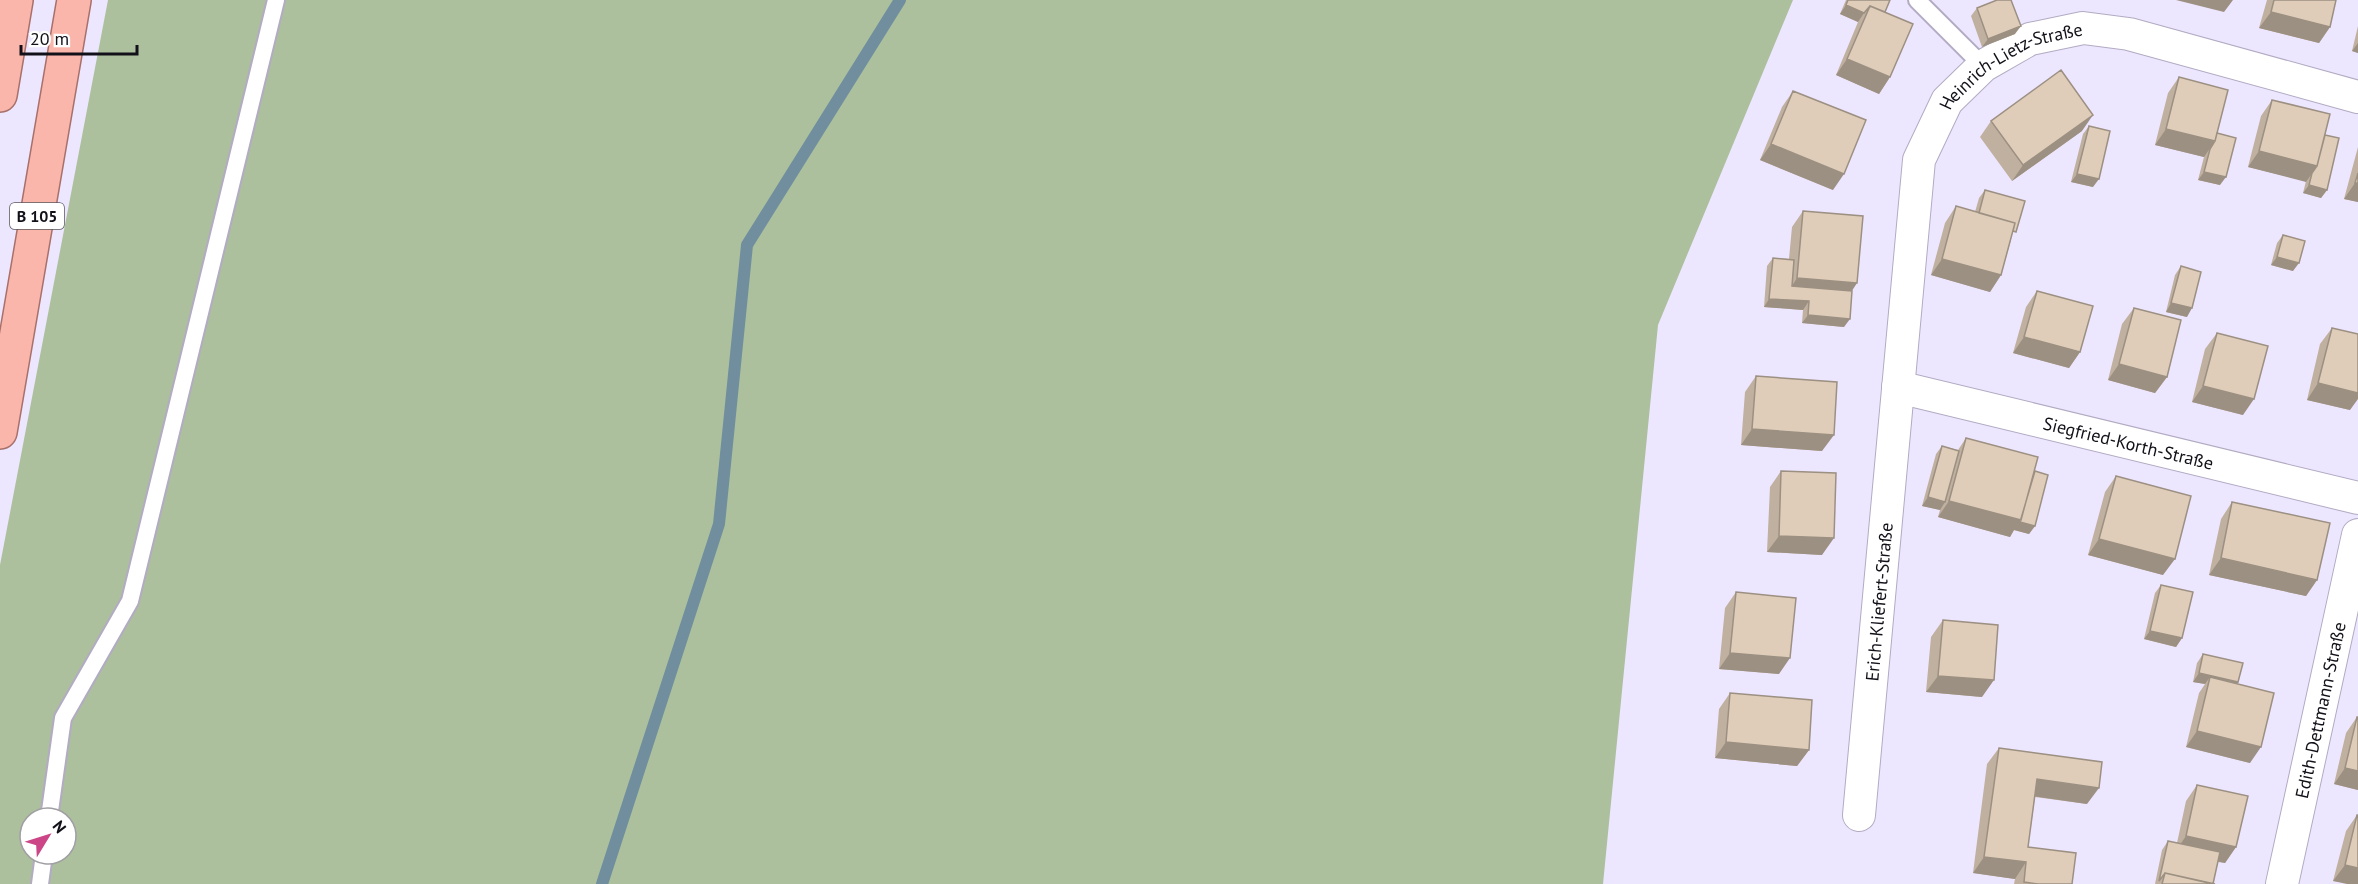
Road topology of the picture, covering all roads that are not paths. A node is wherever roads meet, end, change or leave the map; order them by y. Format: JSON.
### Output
{"nodes":[{"id":1,"x":16,"y":0,"type":"edge"},
{"id":2,"x":74,"y":0,"type":"edge"},
{"id":3,"x":276,"y":0,"type":"edge"},
{"id":4,"x":1917,"y":0,"type":"edge"},
{"id":5,"x":1983,"y":66,"type":"junction"},
{"id":6,"x":0,"y":95,"type":"edge"},
{"id":7,"x":2358,"y":97,"type":"edge"},
{"id":8,"x":1898,"y":387,"type":"junction"},
{"id":9,"x":0,"y":432,"type":"edge"},
{"id":10,"x":2358,"y":498,"type":"edge"},
{"id":11,"x":2358,"y":535,"type":"edge"},
{"id":12,"x":51,"y":806,"type":"edge"},
{"id":13,"x":1859,"y":815,"type":"dead end"},
{"id":14,"x":42,"y":866,"type":"edge"},
{"id":15,"x":40,"y":884,"type":"edge"},
{"id":16,"x":2282,"y":884,"type":"edge"}],
"edges":[{"from":1,"to":6,"type":"highway"},
{"from":2,"to":9,"type":"highway","number":"B 105"},
{"from":3,"to":12,"type":"lane"},
{"from":4,"to":5,"type":"lane"},
{"from":5,"to":7,"type":"street","name":"Heinrich-Lietz-Straße"},
{"from":5,"to":8,"type":"street","name":"Heinrich-Lietz-Straße"},
{"from":8,"to":10,"type":"street","name":"Siegfried-Korth-Straße"},
{"from":8,"to":13,"type":"street","name":"Erich-Kliefert-Straße"},
{"from":11,"to":16,"type":"street","name":"Edith-Dettmann-Straße"},
{"from":14,"to":15,"type":"lane"}]}
